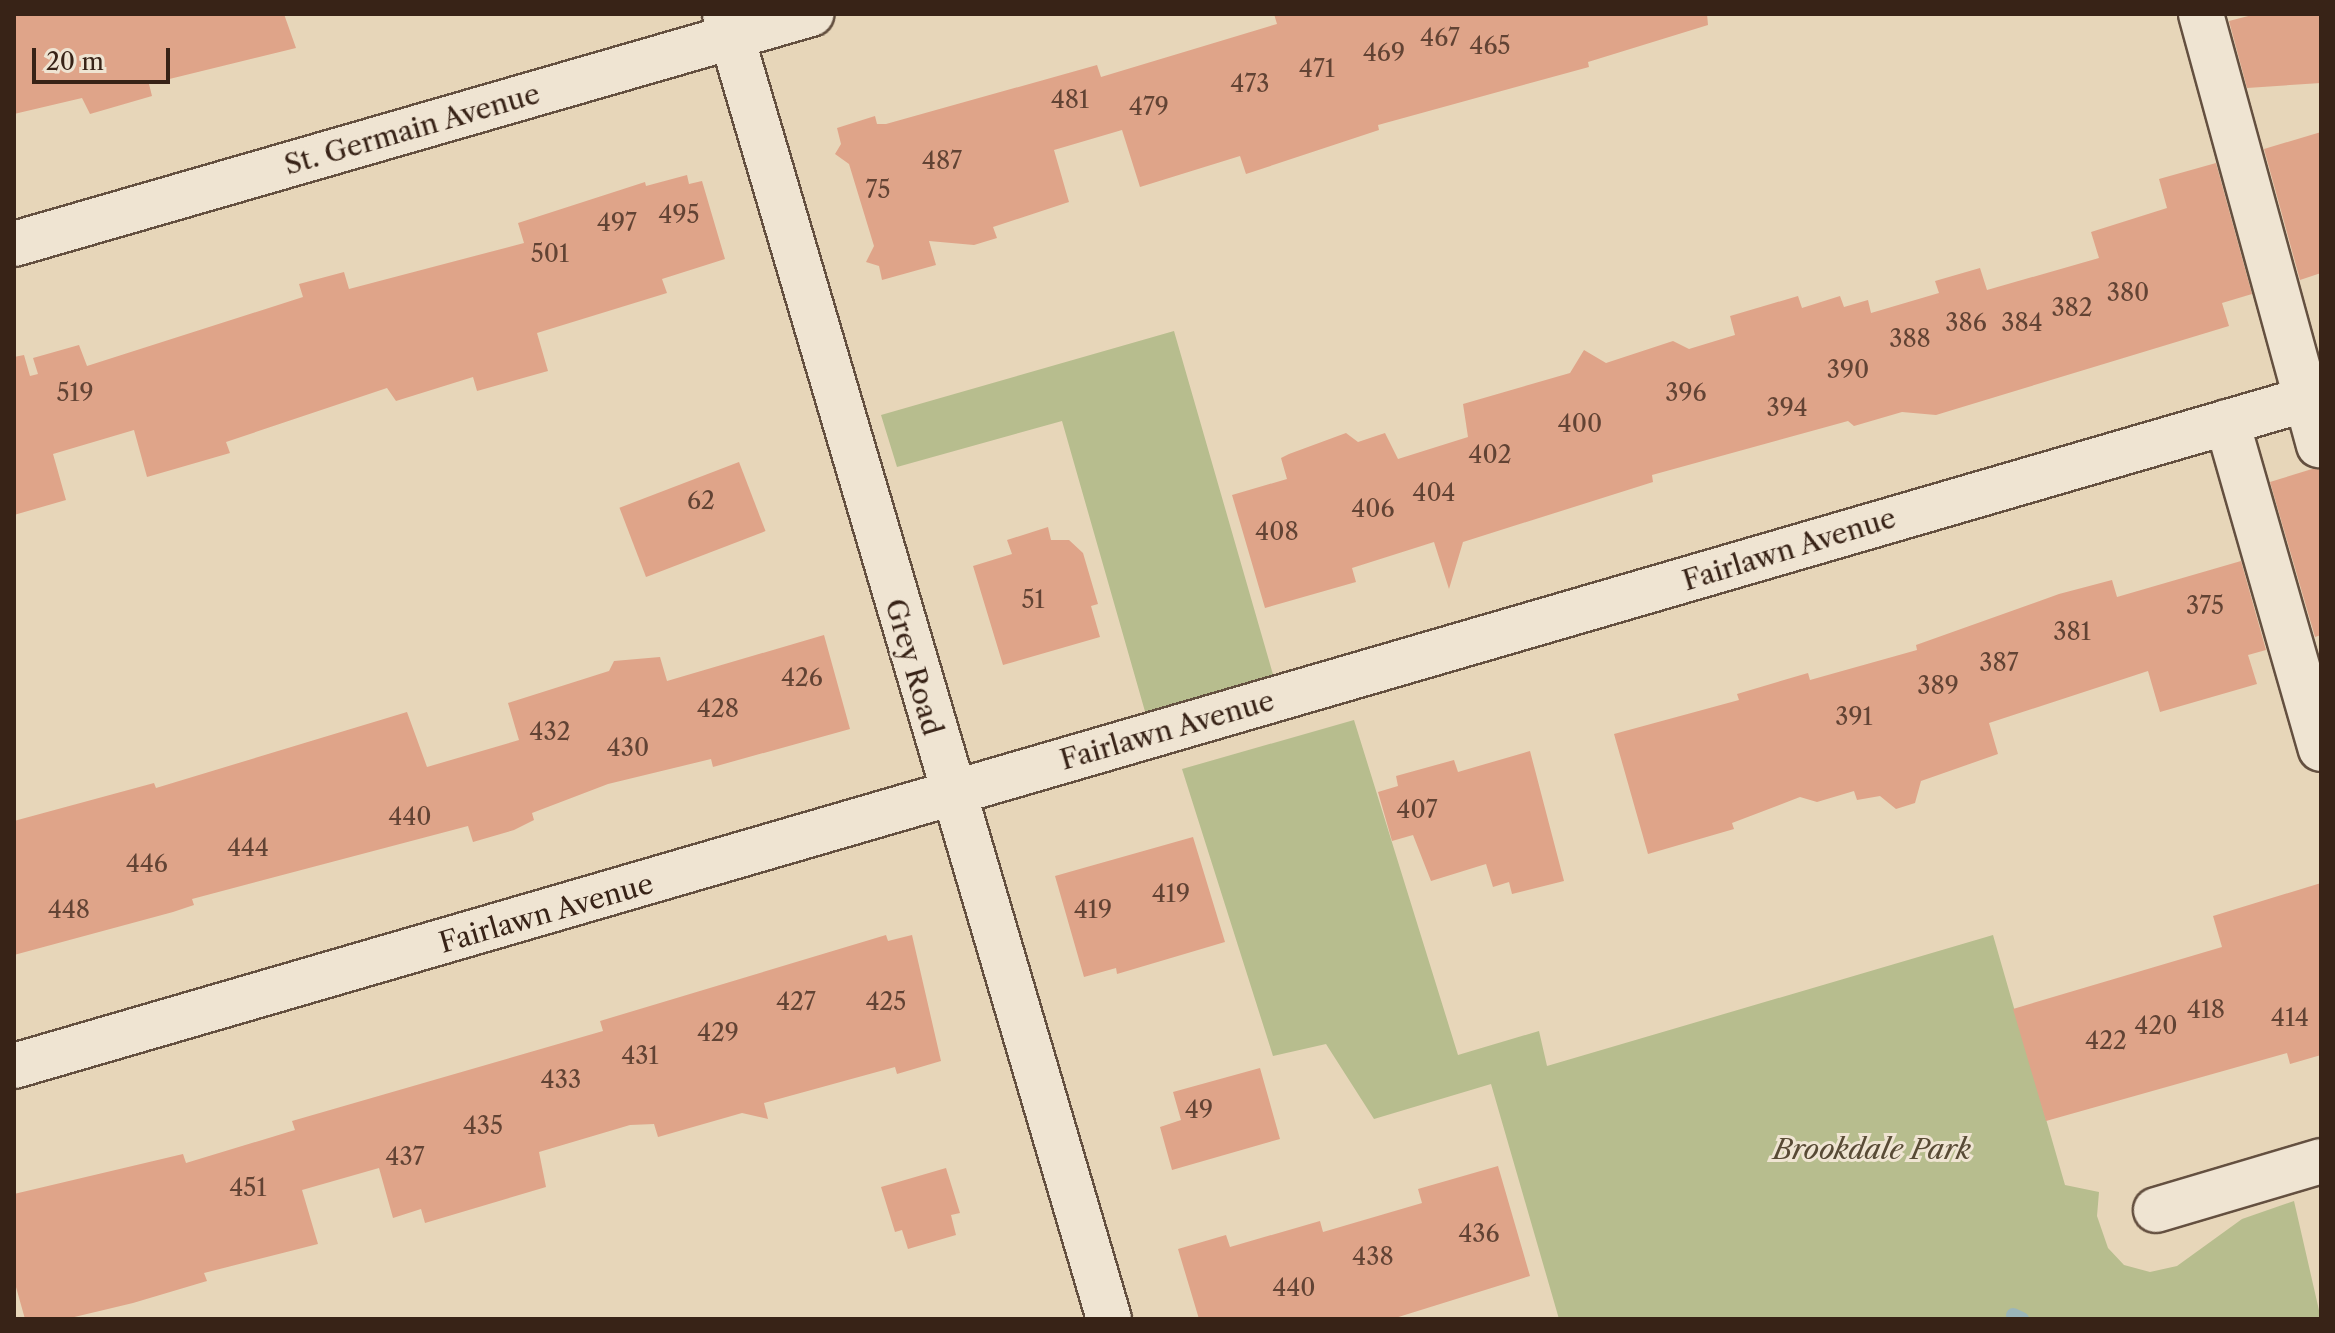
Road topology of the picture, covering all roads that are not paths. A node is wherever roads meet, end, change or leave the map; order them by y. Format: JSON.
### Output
{"nodes":[{"id":1,"x":811,"y":14,"type":"edge"},
{"id":2,"x":2201,"y":14,"type":"edge"},
{"id":3,"x":728,"y":26,"type":"edge"},
{"id":4,"x":14,"y":244,"type":"edge"},
{"id":5,"x":2315,"y":397,"type":"edge"},
{"id":6,"x":2227,"y":422,"type":"junction"},
{"id":7,"x":2319,"y":445,"type":"edge"},
{"id":8,"x":2321,"y":749,"type":"edge"},
{"id":9,"x":952,"y":796,"type":"junction"},
{"id":10,"x":14,"y":1066,"type":"edge"},
{"id":11,"x":2321,"y":1161,"type":"edge"},
{"id":12,"x":2156,"y":1210,"type":"dead end"},
{"id":13,"x":1109,"y":1319,"type":"edge"}],
"edges":[{"from":1,"to":3,"type":"street","name":"St. Germain Avenue"},
{"from":2,"to":5,"type":"street"},
{"from":3,"to":4,"type":"street","name":"St. Germain Avenue"},
{"from":3,"to":9,"type":"street","name":"Grey Road"},
{"from":5,"to":6,"type":"street","name":"Fairlawn Avenue"},
{"from":5,"to":7,"type":"street"},
{"from":6,"to":8,"type":"street"},
{"from":6,"to":9,"type":"street","name":"Fairlawn Avenue"},
{"from":9,"to":10,"type":"street","name":"Fairlawn Avenue"},
{"from":9,"to":13,"type":"street","name":"Grey Road"},
{"from":11,"to":12,"type":"street"}]}
